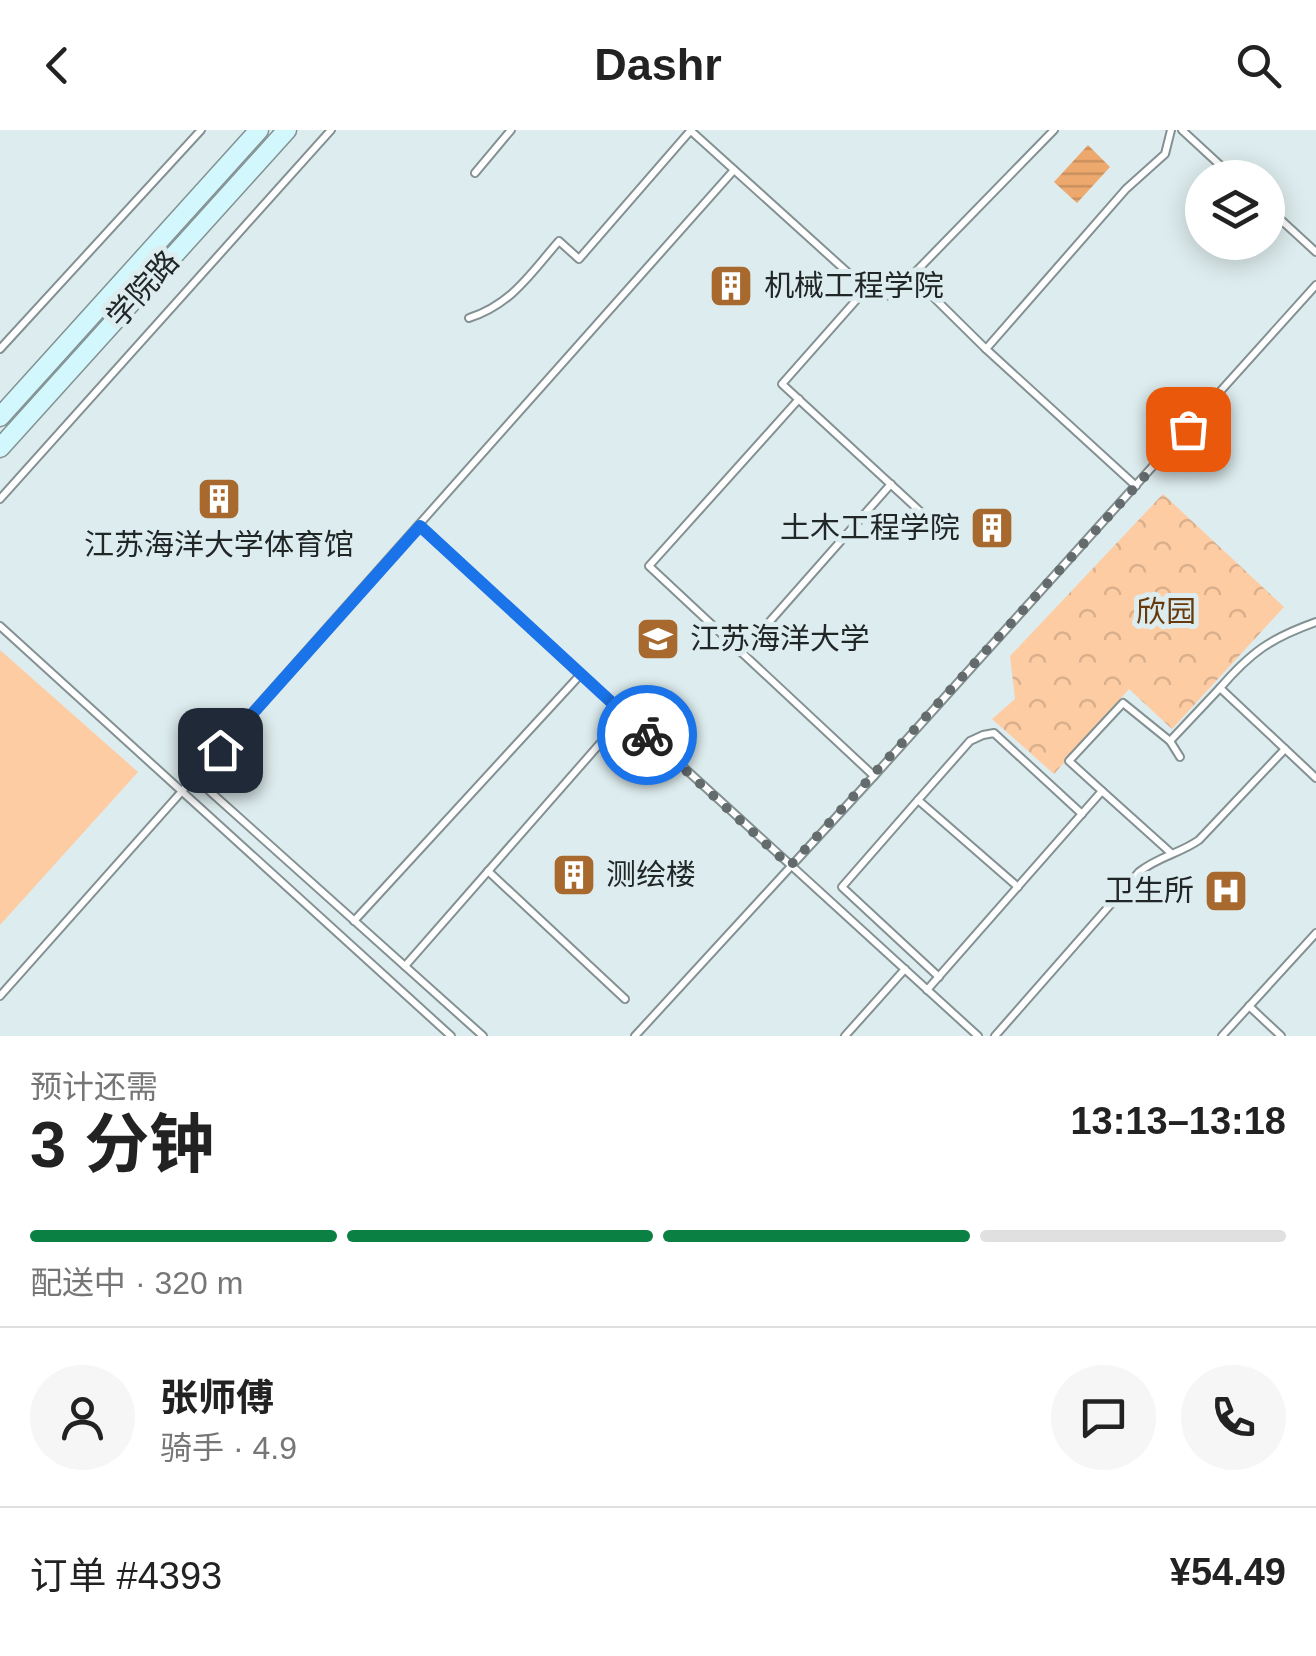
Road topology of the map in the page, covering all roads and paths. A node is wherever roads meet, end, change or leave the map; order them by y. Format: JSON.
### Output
{"nodes":[{"id":1,"x":201,"y":130,"type":"edge"},
{"id":2,"x":259,"y":130,"type":"edge"},
{"id":3,"x":287,"y":130,"type":"edge"},
{"id":4,"x":332,"y":130,"type":"edge"},
{"id":5,"x":512,"y":130,"type":"edge"},
{"id":6,"x":691,"y":130,"type":"edge"},
{"id":7,"x":1054,"y":130,"type":"edge"},
{"id":8,"x":1171,"y":130,"type":"edge"},
{"id":9,"x":1182,"y":130,"type":"edge"},
{"id":10,"x":1214,"y":160,"type":"edge"},
{"id":11,"x":734,"y":170,"type":"junction"},
{"id":12,"x":475,"y":173,"type":"dead end"},
{"id":13,"x":1285,"y":224,"type":"edge"},
{"id":14,"x":1316,"y":252,"type":"edge"},
{"id":15,"x":912,"y":276,"type":"junction"},
{"id":16,"x":1316,"y":284,"type":"edge"},
{"id":17,"x":866,"y":289,"type":"junction"},
{"id":18,"x":469,"y":318,"type":"dead end"},
{"id":19,"x":0,"y":349,"type":"edge"},
{"id":20,"x":986,"y":349,"type":"junction"},
{"id":21,"x":799,"y":400,"type":"junction"},
{"id":22,"x":0,"y":417,"type":"edge"},
{"id":23,"x":0,"y":448,"type":"edge"},
{"id":24,"x":891,"y":484,"type":"junction"},
{"id":25,"x":1136,"y":486,"type":"junction"},
{"id":26,"x":0,"y":499,"type":"edge"},
{"id":27,"x":924,"y":515,"type":"dead end"},
{"id":28,"x":420,"y":526,"type":"junction"},
{"id":29,"x":1316,"y":622,"type":"edge"},
{"id":30,"x":0,"y":626,"type":"edge"},
{"id":31,"x":742,"y":653,"type":"junction"},
{"id":32,"x":580,"y":674,"type":"junction"},
{"id":33,"x":1220,"y":688,"type":"junction"},
{"id":34,"x":625,"y":715,"type":"junction"},
{"id":35,"x":1170,"y":740,"type":"junction"},
{"id":36,"x":1285,"y":750,"type":"junction"},
{"id":37,"x":1180,"y":757,"type":"dead end"},
{"id":38,"x":874,"y":776,"type":"junction"},
{"id":39,"x":195,"y":778,"type":"junction"},
{"id":40,"x":1316,"y":778,"type":"edge"},
{"id":41,"x":1102,"y":791,"type":"junction"},
{"id":42,"x":182,"y":793,"type":"junction"},
{"id":43,"x":918,"y":800,"type":"junction"},
{"id":44,"x":1082,"y":814,"type":"junction"},
{"id":45,"x":1170,"y":853,"type":"junction"},
{"id":46,"x":790,"y":866,"type":"junction"},
{"id":47,"x":488,"y":872,"type":"junction"},
{"id":48,"x":1018,"y":886,"type":"junction"},
{"id":49,"x":354,"y":921,"type":"junction"},
{"id":50,"x":1316,"y":933,"type":"edge"},
{"id":51,"x":405,"y":966,"type":"junction"},
{"id":52,"x":905,"y":970,"type":"junction"},
{"id":53,"x":939,"y":976,"type":"junction"},
{"id":54,"x":927,"y":990,"type":"junction"},
{"id":55,"x":0,"y":996,"type":"edge"},
{"id":56,"x":624,"y":999,"type":"dead end"},
{"id":57,"x":1249,"y":1006,"type":"junction"},
{"id":58,"x":451,"y":1036,"type":"edge"},
{"id":59,"x":482,"y":1036,"type":"edge"},
{"id":60,"x":635,"y":1036,"type":"edge"},
{"id":61,"x":845,"y":1036,"type":"edge"},
{"id":62,"x":978,"y":1036,"type":"edge"},
{"id":63,"x":995,"y":1036,"type":"edge"},
{"id":64,"x":1222,"y":1036,"type":"edge"},
{"id":65,"x":1281,"y":1036,"type":"edge"}],
"edges":[{"from":1,"to":19,"type":"lane"},
{"from":2,"to":22,"type":"main road","name":"学院路"},
{"from":3,"to":23,"type":"main road","name":"学院路"},
{"from":4,"to":26,"type":"lane"},
{"from":5,"to":12,"type":"lane"},
{"from":6,"to":11,"type":"lane"},
{"from":6,"to":18,"type":"lane"},
{"from":7,"to":15,"type":"lane"},
{"from":8,"to":20,"type":"lane"},
{"from":9,"to":10,"type":"lane"},
{"from":11,"to":17,"type":"lane"},
{"from":11,"to":28,"type":"lane"},
{"from":13,"to":14,"type":"lane"},
{"from":15,"to":17,"type":"lane"},
{"from":15,"to":20,"type":"lane"},
{"from":16,"to":25,"type":"lane"},
{"from":17,"to":21,"type":"lane"},
{"from":20,"to":25,"type":"lane"},
{"from":21,"to":24,"type":"lane"},
{"from":21,"to":31,"type":"lane"},
{"from":24,"to":27,"type":"lane"},
{"from":24,"to":31,"type":"lane"},
{"from":25,"to":38,"type":"lane"},
{"from":28,"to":32,"type":"lane"},
{"from":28,"to":39,"type":"lane"},
{"from":29,"to":33,"type":"lane"},
{"from":30,"to":42,"type":"lane"},
{"from":31,"to":38,"type":"lane"},
{"from":32,"to":34,"type":"lane"},
{"from":32,"to":49,"type":"lane"},
{"from":33,"to":35,"type":"lane"},
{"from":33,"to":36,"type":"lane"},
{"from":34,"to":46,"type":"lane"},
{"from":34,"to":47,"type":"lane"},
{"from":35,"to":37,"type":"lane"},
{"from":35,"to":41,"type":"lane"},
{"from":36,"to":40,"type":"lane"},
{"from":36,"to":45,"type":"lane"},
{"from":38,"to":46,"type":"lane"},
{"from":39,"to":42,"type":"lane"},
{"from":39,"to":49,"type":"lane"},
{"from":41,"to":44,"type":"lane"},
{"from":41,"to":45,"type":"lane"},
{"from":42,"to":55,"type":"lane"},
{"from":42,"to":58,"type":"lane"},
{"from":43,"to":44,"type":"lane"},
{"from":43,"to":48,"type":"lane"},
{"from":43,"to":53,"type":"lane"},
{"from":44,"to":48,"type":"lane"},
{"from":45,"to":63,"type":"lane"},
{"from":46,"to":52,"type":"lane"},
{"from":46,"to":60,"type":"lane"},
{"from":47,"to":51,"type":"lane"},
{"from":47,"to":56,"type":"lane"},
{"from":48,"to":53,"type":"lane"},
{"from":49,"to":51,"type":"lane"},
{"from":50,"to":57,"type":"lane"},
{"from":51,"to":59,"type":"lane"},
{"from":52,"to":54,"type":"lane"},
{"from":52,"to":61,"type":"lane"},
{"from":53,"to":54,"type":"lane"},
{"from":54,"to":62,"type":"lane"},
{"from":57,"to":64,"type":"lane"},
{"from":57,"to":65,"type":"lane"}]}
